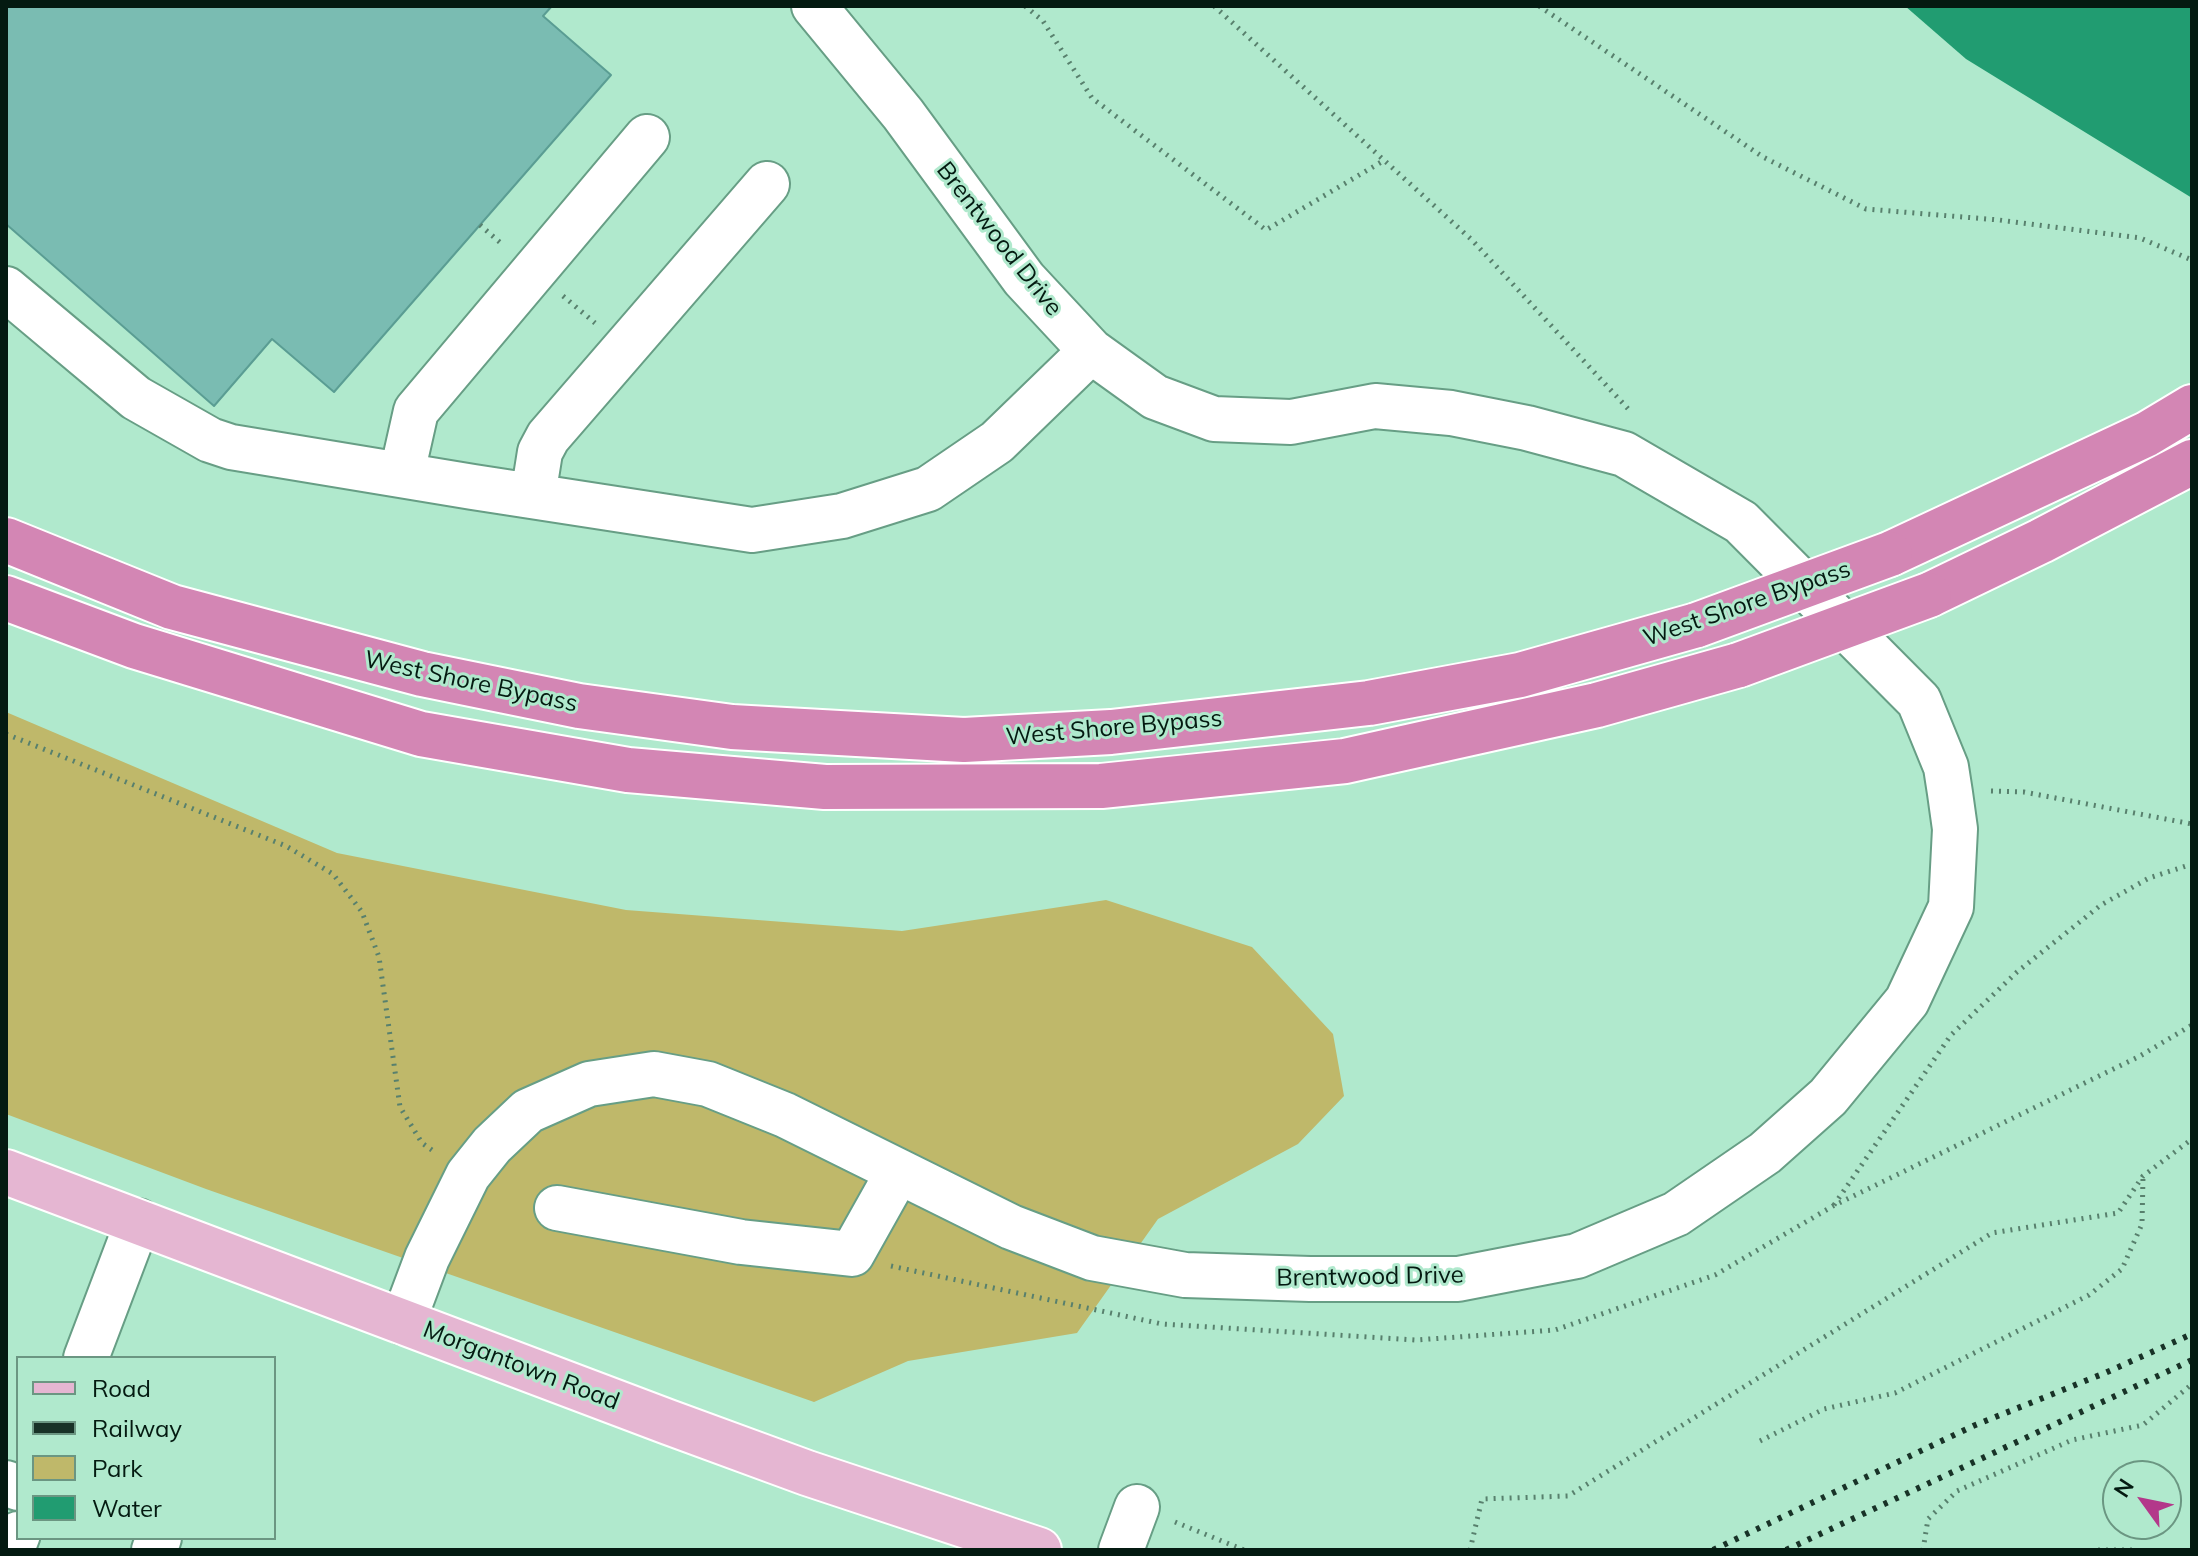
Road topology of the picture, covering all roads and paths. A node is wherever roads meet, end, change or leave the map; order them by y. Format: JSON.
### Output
{"nodes":[{"id":1,"x":814,"y":6,"type":"edge"},
{"id":2,"x":1025,"y":6,"type":"edge"},
{"id":3,"x":1214,"y":6,"type":"edge"},
{"id":4,"x":1539,"y":6,"type":"edge"},
{"id":5,"x":647,"y":137,"type":"dead end"},
{"id":6,"x":1383,"y":161,"type":"junction"},
{"id":7,"x":767,"y":184,"type":"dead end"},
{"id":8,"x":2192,"y":260,"type":"edge"},
{"id":9,"x":6,"y":289,"type":"edge"},
{"id":10,"x":1091,"y":351,"type":"junction"},
{"id":11,"x":2192,"y":407,"type":"edge"},
{"id":12,"x":1637,"y":461,"type":"junction"},
{"id":13,"x":2192,"y":462,"type":"edge"},
{"id":14,"x":402,"y":473,"type":"junction"},
{"id":15,"x":533,"y":496,"type":"junction"},
{"id":16,"x":6,"y":540,"type":"edge"},
{"id":17,"x":6,"y":598,"type":"edge"},
{"id":18,"x":6,"y":734,"type":"edge"},
{"id":19,"x":1950,"y":793,"type":"junction"},
{"id":20,"x":2192,"y":824,"type":"edge"},
{"id":21,"x":2192,"y":864,"type":"edge"},
{"id":22,"x":2192,"y":1025,"type":"edge"},
{"id":23,"x":2140,"y":1056,"type":"dead end"},
{"id":24,"x":2192,"y":1139,"type":"edge"},
{"id":25,"x":6,"y":1172,"type":"edge"},
{"id":26,"x":898,"y":1172,"type":"junction"},
{"id":27,"x":468,"y":1175,"type":"junction"},
{"id":28,"x":2143,"y":1176,"type":"junction"},
{"id":29,"x":1833,"y":1206,"type":"dead end"},
{"id":30,"x":557,"y":1208,"type":"dead end"},
{"id":31,"x":138,"y":1221,"type":"junction"},
{"id":32,"x":403,"y":1322,"type":"junction"},
{"id":33,"x":87,"y":1356,"type":"edge"},
{"id":34,"x":2192,"y":1384,"type":"edge"},
{"id":35,"x":1760,"y":1441,"type":"dead end"},
{"id":36,"x":1137,"y":1507,"type":"joint"},
{"id":37,"x":1039,"y":1550,"type":"edge"},
{"id":38,"x":1121,"y":1550,"type":"edge"},
{"id":39,"x":1244,"y":1550,"type":"edge"},
{"id":40,"x":1470,"y":1550,"type":"edge"},
{"id":41,"x":1923,"y":1550,"type":"edge"},
{"id":42,"x":2098,"y":1550,"type":"edge"},
{"id":43,"x":2136,"y":1550,"type":"edge"}],
"edges":[{"from":1,"to":10,"type":"street","name":"Brentwood Drive"},
{"from":2,"to":6,"type":"path"},
{"from":3,"to":6,"type":"path"},
{"from":4,"to":8,"type":"path"},
{"from":5,"to":14,"type":"street"},
{"from":6,"to":12,"type":"path"},
{"from":7,"to":15,"type":"street"},
{"from":9,"to":14,"type":"street"},
{"from":10,"to":12,"type":"street","name":"Brentwood Drive"},
{"from":10,"to":15,"type":"street"},
{"from":11,"to":16,"type":"highway","name":"West Shore Bypass","bridge":true},
{"from":12,"to":19,"type":"street","name":"Brentwood Drive"},
{"from":13,"to":17,"type":"highway","name":"West Shore Bypass","bridge":true},
{"from":14,"to":15,"type":"street"},
{"from":18,"to":27,"type":"path"},
{"from":19,"to":20,"type":"path"},
{"from":19,"to":26,"type":"street","name":"Brentwood Drive"},
{"from":21,"to":29,"type":"path"},
{"from":22,"to":23,"type":"path"},
{"from":24,"to":28,"type":"path"},
{"from":25,"to":31,"type":"main road","name":"Morgantown Road"},
{"from":26,"to":27,"type":"street","name":"Brentwood Drive"},
{"from":26,"to":30,"type":"street"},
{"from":27,"to":32,"type":"street","name":"Brentwood Drive"},
{"from":28,"to":35,"type":"path"},
{"from":28,"to":40,"type":"path"},
{"from":31,"to":32,"type":"main road","name":"Morgantown Road"},
{"from":31,"to":33,"type":"street"},
{"from":32,"to":37,"type":"main road","name":"Morgantown Road"},
{"from":34,"to":41,"type":"path"},
{"from":36,"to":38,"type":"street"},
{"from":36,"to":39,"type":"path"},
{"from":42,"to":43,"type":"path"}]}
